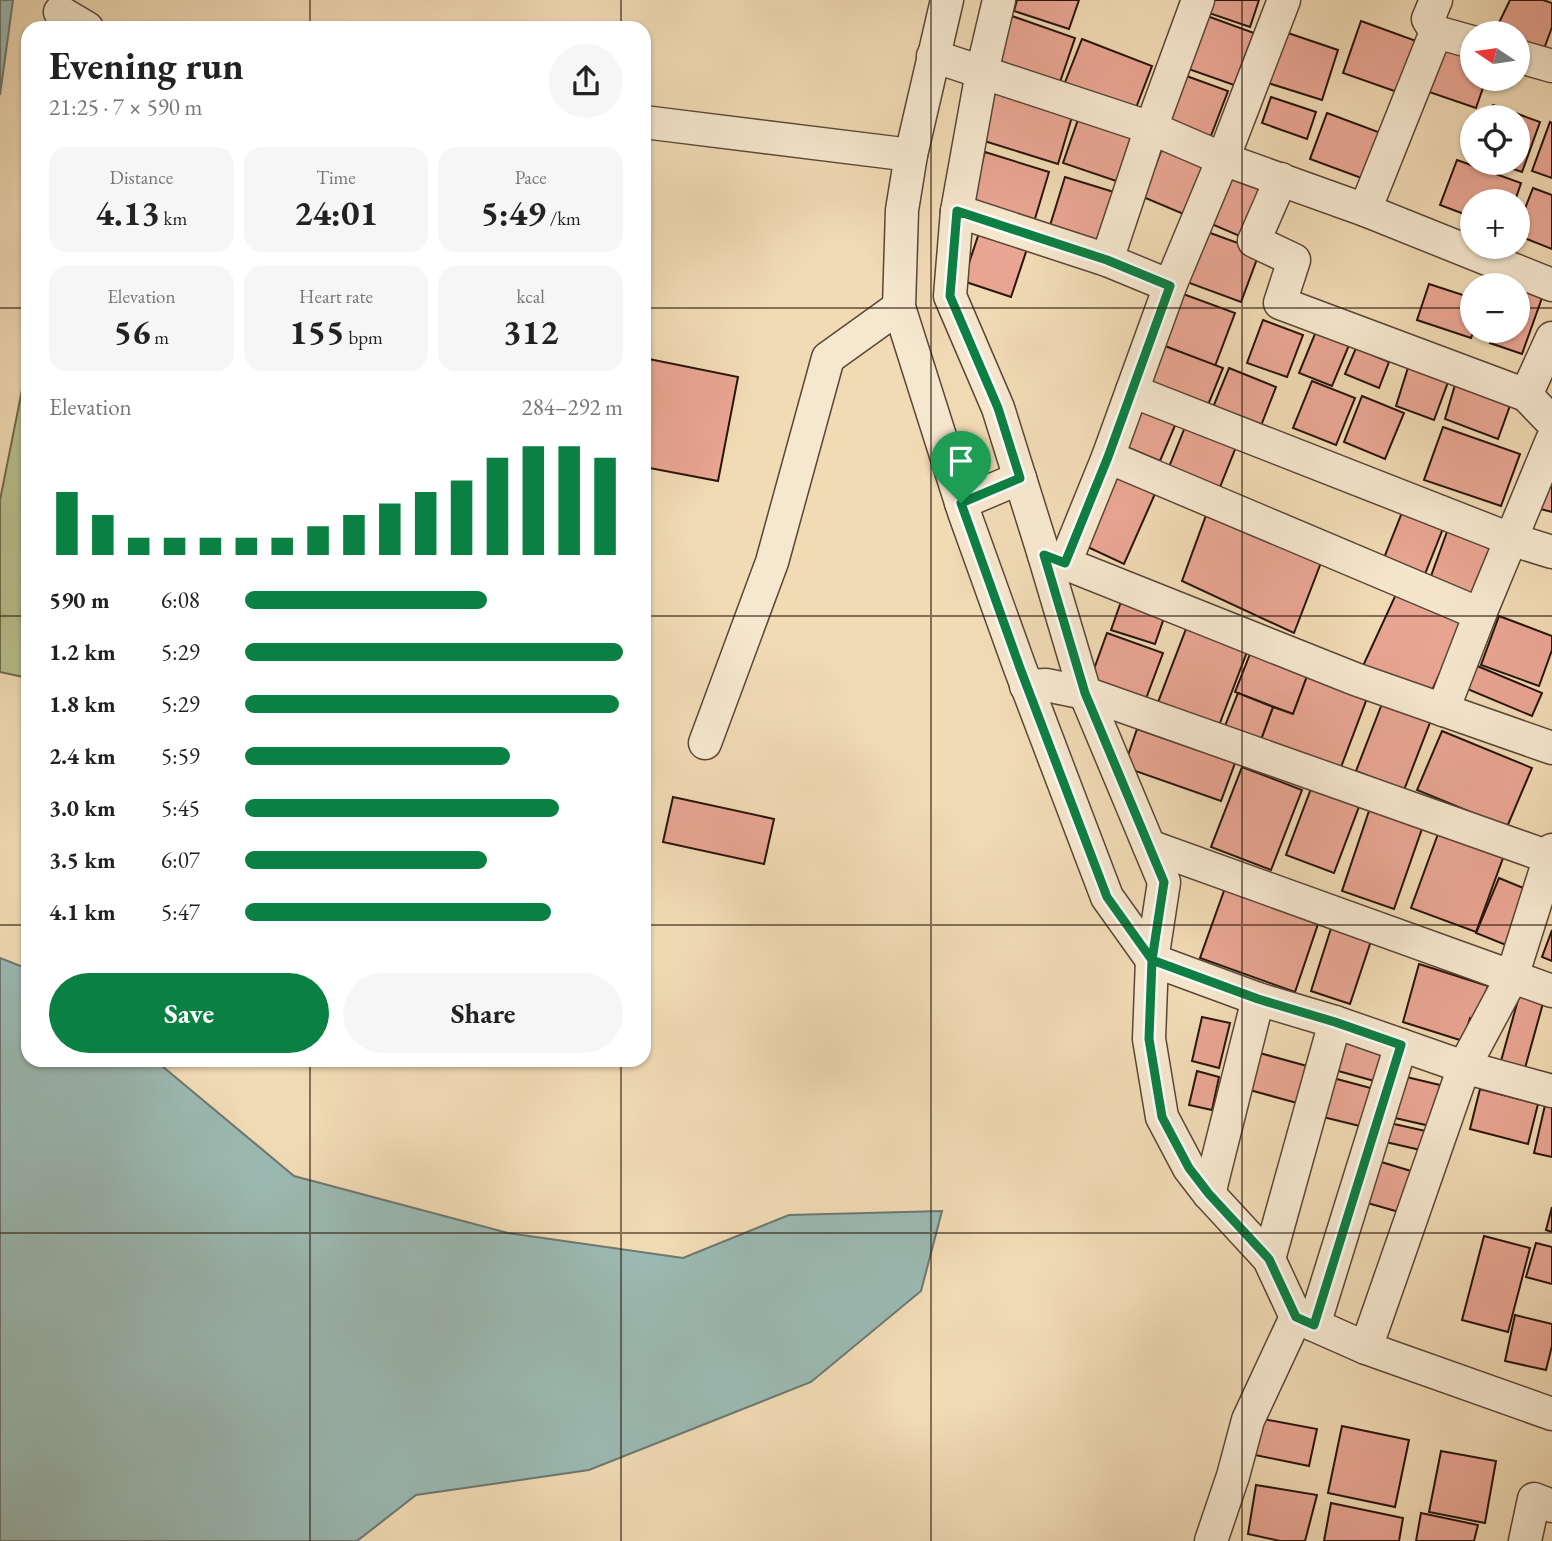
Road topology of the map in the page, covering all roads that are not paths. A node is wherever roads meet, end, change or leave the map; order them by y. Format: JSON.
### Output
{"nodes":[{"id":1,"x":947,"y":0,"type":"edge"},
{"id":2,"x":999,"y":0,"type":"edge"},
{"id":3,"x":1198,"y":0,"type":"edge"},
{"id":4,"x":1284,"y":0,"type":"edge"},
{"id":5,"x":1436,"y":0,"type":"edge"},
{"id":6,"x":60,"y":12,"type":"dead end"},
{"id":7,"x":75,"y":21,"type":"edge"},
{"id":8,"x":1436,"y":32,"type":"junction"},
{"id":9,"x":1460,"y":39,"type":"edge"},
{"id":10,"x":933,"y":56,"type":"junction"},
{"id":11,"x":1530,"y":59,"type":"edge"},
{"id":12,"x":1552,"y":66,"type":"edge"},
{"id":13,"x":982,"y":72,"type":"junction"},
{"id":14,"x":651,"y":123,"type":"edge"},
{"id":15,"x":1151,"y":128,"type":"junction"},
{"id":16,"x":911,"y":155,"type":"junction"},
{"id":17,"x":1223,"y":159,"type":"junction"},
{"id":18,"x":1282,"y":179,"type":"junction"},
{"id":19,"x":957,"y":211,"type":"junction"},
{"id":20,"x":1365,"y":211,"type":"junction"},
{"id":21,"x":1107,"y":260,"type":"junction"},
{"id":22,"x":1552,"y":285,"type":"edge"},
{"id":23,"x":1170,"y":286,"type":"junction"},
{"id":24,"x":899,"y":307,"type":"junction"},
{"id":25,"x":1552,"y":338,"type":"edge"},
{"id":26,"x":1132,"y":391,"type":"junction"},
{"id":27,"x":1526,"y":395,"type":"junction"},
{"id":28,"x":1552,"y":422,"type":"edge"},
{"id":29,"x":1552,"y":440,"type":"edge"},
{"id":30,"x":1108,"y":457,"type":"junction"},
{"id":31,"x":1020,"y":478,"type":"junction"},
{"id":32,"x":961,"y":503,"type":"junction"},
{"id":33,"x":1510,"y":540,"type":"junction"},
{"id":34,"x":1552,"y":552,"type":"edge"},
{"id":35,"x":1055,"y":559,"type":"junction"},
{"id":36,"x":1480,"y":614,"type":"junction"},
{"id":37,"x":1027,"y":686,"type":"junction"},
{"id":38,"x":1085,"y":693,"type":"junction"},
{"id":39,"x":1443,"y":710,"type":"junction"},
{"id":40,"x":705,"y":743,"type":"dead end"},
{"id":41,"x":1552,"y":748,"type":"edge"},
{"id":42,"x":1149,"y":846,"type":"junction"},
{"id":43,"x":1551,"y":854,"type":"edge"},
{"id":44,"x":1152,"y":960,"type":"junction"},
{"id":45,"x":1512,"y":977,"type":"junction"},
{"id":46,"x":1552,"y":991,"type":"edge"},
{"id":47,"x":1258,"y":999,"type":"junction"},
{"id":48,"x":1335,"y":1022,"type":"junction"},
{"id":49,"x":1401,"y":1045,"type":"junction"},
{"id":50,"x":1464,"y":1067,"type":"junction"},
{"id":51,"x":1552,"y":1091,"type":"edge"},
{"id":52,"x":1209,"y":1194,"type":"junction"},
{"id":53,"x":1269,"y":1259,"type":"junction"},
{"id":54,"x":1305,"y":1321,"type":"junction"},
{"id":55,"x":1366,"y":1348,"type":"junction"},
{"id":56,"x":1552,"y":1414,"type":"edge"},
{"id":57,"x":1552,"y":1506,"type":"edge"},
{"id":58,"x":1211,"y":1541,"type":"edge"},
{"id":59,"x":1525,"y":1541,"type":"edge"}],
"edges":[{"from":1,"to":10,"type":"street"},
{"from":2,"to":13,"type":"street"},
{"from":3,"to":15,"type":"street"},
{"from":4,"to":17,"type":"street"},
{"from":5,"to":8,"type":"street"},
{"from":6,"to":7,"type":"street"},
{"from":8,"to":9,"type":"street"},
{"from":8,"to":20,"type":"street"},
{"from":10,"to":13,"type":"street"},
{"from":10,"to":16,"type":"street"},
{"from":11,"to":12,"type":"street"},
{"from":13,"to":15,"type":"street"},
{"from":13,"to":19,"type":"street"},
{"from":14,"to":16,"type":"street"},
{"from":15,"to":17,"type":"street"},
{"from":15,"to":21,"type":"street"},
{"from":16,"to":24,"type":"street"},
{"from":17,"to":18,"type":"street"},
{"from":17,"to":23,"type":"street"},
{"from":18,"to":20,"type":"street"},
{"from":18,"to":27,"type":"street"},
{"from":19,"to":21,"type":"street"},
{"from":19,"to":31,"type":"street"},
{"from":20,"to":22,"type":"street"},
{"from":21,"to":23,"type":"street"},
{"from":23,"to":26,"type":"street"},
{"from":24,"to":32,"type":"street"},
{"from":24,"to":40,"type":"street"},
{"from":25,"to":27,"type":"street"},
{"from":26,"to":30,"type":"street"},
{"from":26,"to":33,"type":"street"},
{"from":27,"to":28,"type":"street"},
{"from":29,"to":33,"type":"street"},
{"from":30,"to":35,"type":"street"},
{"from":30,"to":36,"type":"street"},
{"from":31,"to":32,"type":"street"},
{"from":31,"to":35,"type":"street"},
{"from":32,"to":37,"type":"street"},
{"from":33,"to":34,"type":"street"},
{"from":33,"to":36,"type":"street"},
{"from":35,"to":38,"type":"street"},
{"from":35,"to":39,"type":"street"},
{"from":36,"to":39,"type":"street"},
{"from":37,"to":38,"type":"street"},
{"from":37,"to":44,"type":"street"},
{"from":38,"to":42,"type":"street"},
{"from":38,"to":43,"type":"street"},
{"from":39,"to":41,"type":"street"},
{"from":42,"to":44,"type":"street"},
{"from":42,"to":45,"type":"street"},
{"from":43,"to":45,"type":"street"},
{"from":44,"to":47,"type":"street"},
{"from":44,"to":52,"type":"street"},
{"from":45,"to":46,"type":"street"},
{"from":45,"to":50,"type":"street"},
{"from":47,"to":48,"type":"street"},
{"from":47,"to":52,"type":"street"},
{"from":48,"to":49,"type":"street"},
{"from":48,"to":53,"type":"street"},
{"from":49,"to":50,"type":"street"},
{"from":49,"to":54,"type":"street"},
{"from":50,"to":51,"type":"street"},
{"from":50,"to":55,"type":"street"},
{"from":52,"to":53,"type":"street"},
{"from":53,"to":54,"type":"street"},
{"from":54,"to":55,"type":"street"},
{"from":54,"to":58,"type":"street"},
{"from":55,"to":56,"type":"street"},
{"from":57,"to":59,"type":"street"}]}
